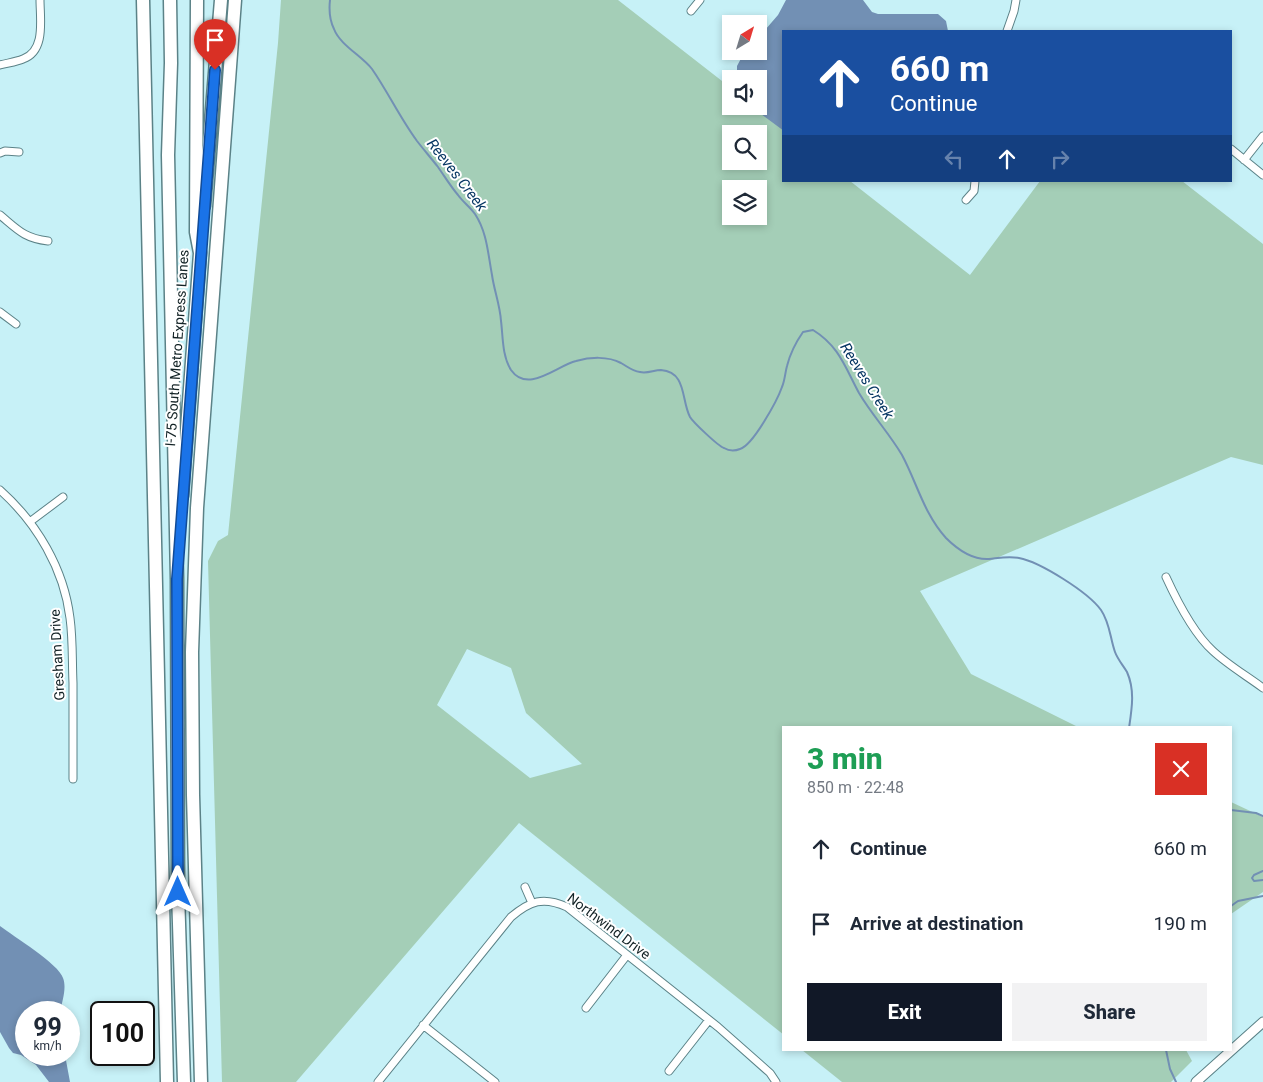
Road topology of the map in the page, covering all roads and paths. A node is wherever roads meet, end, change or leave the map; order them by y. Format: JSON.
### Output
{"nodes":[{"id":1,"x":40,"y":0,"type":"edge"},
{"id":2,"x":143,"y":0,"type":"edge"},
{"id":3,"x":162,"y":0,"type":"edge"},
{"id":4,"x":170,"y":0,"type":"edge"},
{"id":5,"x":197,"y":0,"type":"edge"},
{"id":6,"x":221,"y":0,"type":"edge"},
{"id":7,"x":235,"y":0,"type":"edge"},
{"id":8,"x":700,"y":0,"type":"edge"},
{"id":9,"x":1016,"y":0,"type":"edge"},
{"id":10,"x":691,"y":11,"type":"dead end"},
{"id":11,"x":1007,"y":30,"type":"edge"},
{"id":12,"x":0,"y":65,"type":"edge"},
{"id":13,"x":1263,"y":136,"type":"edge"},
{"id":14,"x":1232,"y":150,"type":"edge"},
{"id":15,"x":19,"y":152,"type":"dead end"},
{"id":16,"x":0,"y":153,"type":"edge"},
{"id":17,"x":168,"y":153,"type":"junction"},
{"id":18,"x":1244,"y":160,"type":"junction"},
{"id":19,"x":1263,"y":175,"type":"edge"},
{"id":20,"x":976,"y":182,"type":"edge"},
{"id":21,"x":966,"y":200,"type":"dead end"},
{"id":22,"x":0,"y":215,"type":"edge"},
{"id":23,"x":48,"y":241,"type":"dead end"},
{"id":24,"x":200,"y":254,"type":"junction"},
{"id":25,"x":0,"y":312,"type":"edge"},
{"id":26,"x":16,"y":324,"type":"dead end"},
{"id":27,"x":0,"y":490,"type":"edge"},
{"id":28,"x":63,"y":498,"type":"dead end"},
{"id":29,"x":30,"y":522,"type":"junction"},
{"id":30,"x":1166,"y":577,"type":"dead end"},
{"id":31,"x":177,"y":579,"type":"junction"},
{"id":32,"x":1263,"y":688,"type":"edge"},
{"id":33,"x":73,"y":779,"type":"dead end"},
{"id":34,"x":525,"y":887,"type":"dead end"},
{"id":35,"x":532,"y":903,"type":"junction"},
{"id":36,"x":627,"y":955,"type":"junction"},
{"id":37,"x":586,"y":1008,"type":"dead end"},
{"id":38,"x":709,"y":1020,"type":"junction"},
{"id":39,"x":1263,"y":1022,"type":"edge"},
{"id":40,"x":423,"y":1025,"type":"junction"},
{"id":41,"x":1232,"y":1050,"type":"edge"},
{"id":42,"x":1231,"y":1051,"type":"edge"},
{"id":43,"x":669,"y":1071,"type":"dead end"},
{"id":44,"x":167,"y":1082,"type":"edge"},
{"id":45,"x":184,"y":1082,"type":"edge"},
{"id":46,"x":201,"y":1082,"type":"edge"},
{"id":47,"x":378,"y":1082,"type":"edge"},
{"id":48,"x":496,"y":1082,"type":"edge"},
{"id":49,"x":776,"y":1082,"type":"edge"},
{"id":50,"x":1196,"y":1082,"type":"edge"}],
"edges":[{"from":1,"to":12,"type":"street"},
{"from":2,"to":44,"type":"highway"},
{"from":3,"to":17,"type":"highway"},
{"from":4,"to":17,"type":"highway","name":"I-75 South Metro Express Lanes"},
{"from":5,"to":24,"type":"highway","name":"I-75 South Metro Express Lanes"},
{"from":6,"to":24,"type":"highway"},
{"from":7,"to":46,"type":"highway"},
{"from":8,"to":10,"type":"street"},
{"from":9,"to":11,"type":"street"},
{"from":13,"to":18,"type":"street"},
{"from":14,"to":18,"type":"street"},
{"from":15,"to":16,"type":"street"},
{"from":17,"to":31,"type":"highway","name":"I-75 South Metro Express Lanes"},
{"from":18,"to":19,"type":"street"},
{"from":20,"to":21,"type":"street"},
{"from":22,"to":23,"type":"street"},
{"from":24,"to":31,"type":"highway","name":"I-75 South Metro Express Lanes"},
{"from":25,"to":26,"type":"street"},
{"from":27,"to":29,"type":"street","name":"Gresham Drive"},
{"from":28,"to":29,"type":"street"},
{"from":29,"to":33,"type":"street","name":"Gresham Drive"},
{"from":30,"to":32,"type":"street"},
{"from":31,"to":45,"type":"highway","name":"I-75 South Metro Express Lanes"},
{"from":34,"to":35,"type":"street"},
{"from":35,"to":36,"type":"street","name":"Northwind Drive"},
{"from":35,"to":40,"type":"street"},
{"from":36,"to":37,"type":"street"},
{"from":36,"to":38,"type":"street","name":"Northwind Drive"},
{"from":38,"to":43,"type":"street"},
{"from":38,"to":49,"type":"street","name":"Northwind Drive"},
{"from":39,"to":41,"type":"street"},
{"from":40,"to":47,"type":"street"},
{"from":40,"to":48,"type":"street"},
{"from":42,"to":50,"type":"street"}]}
